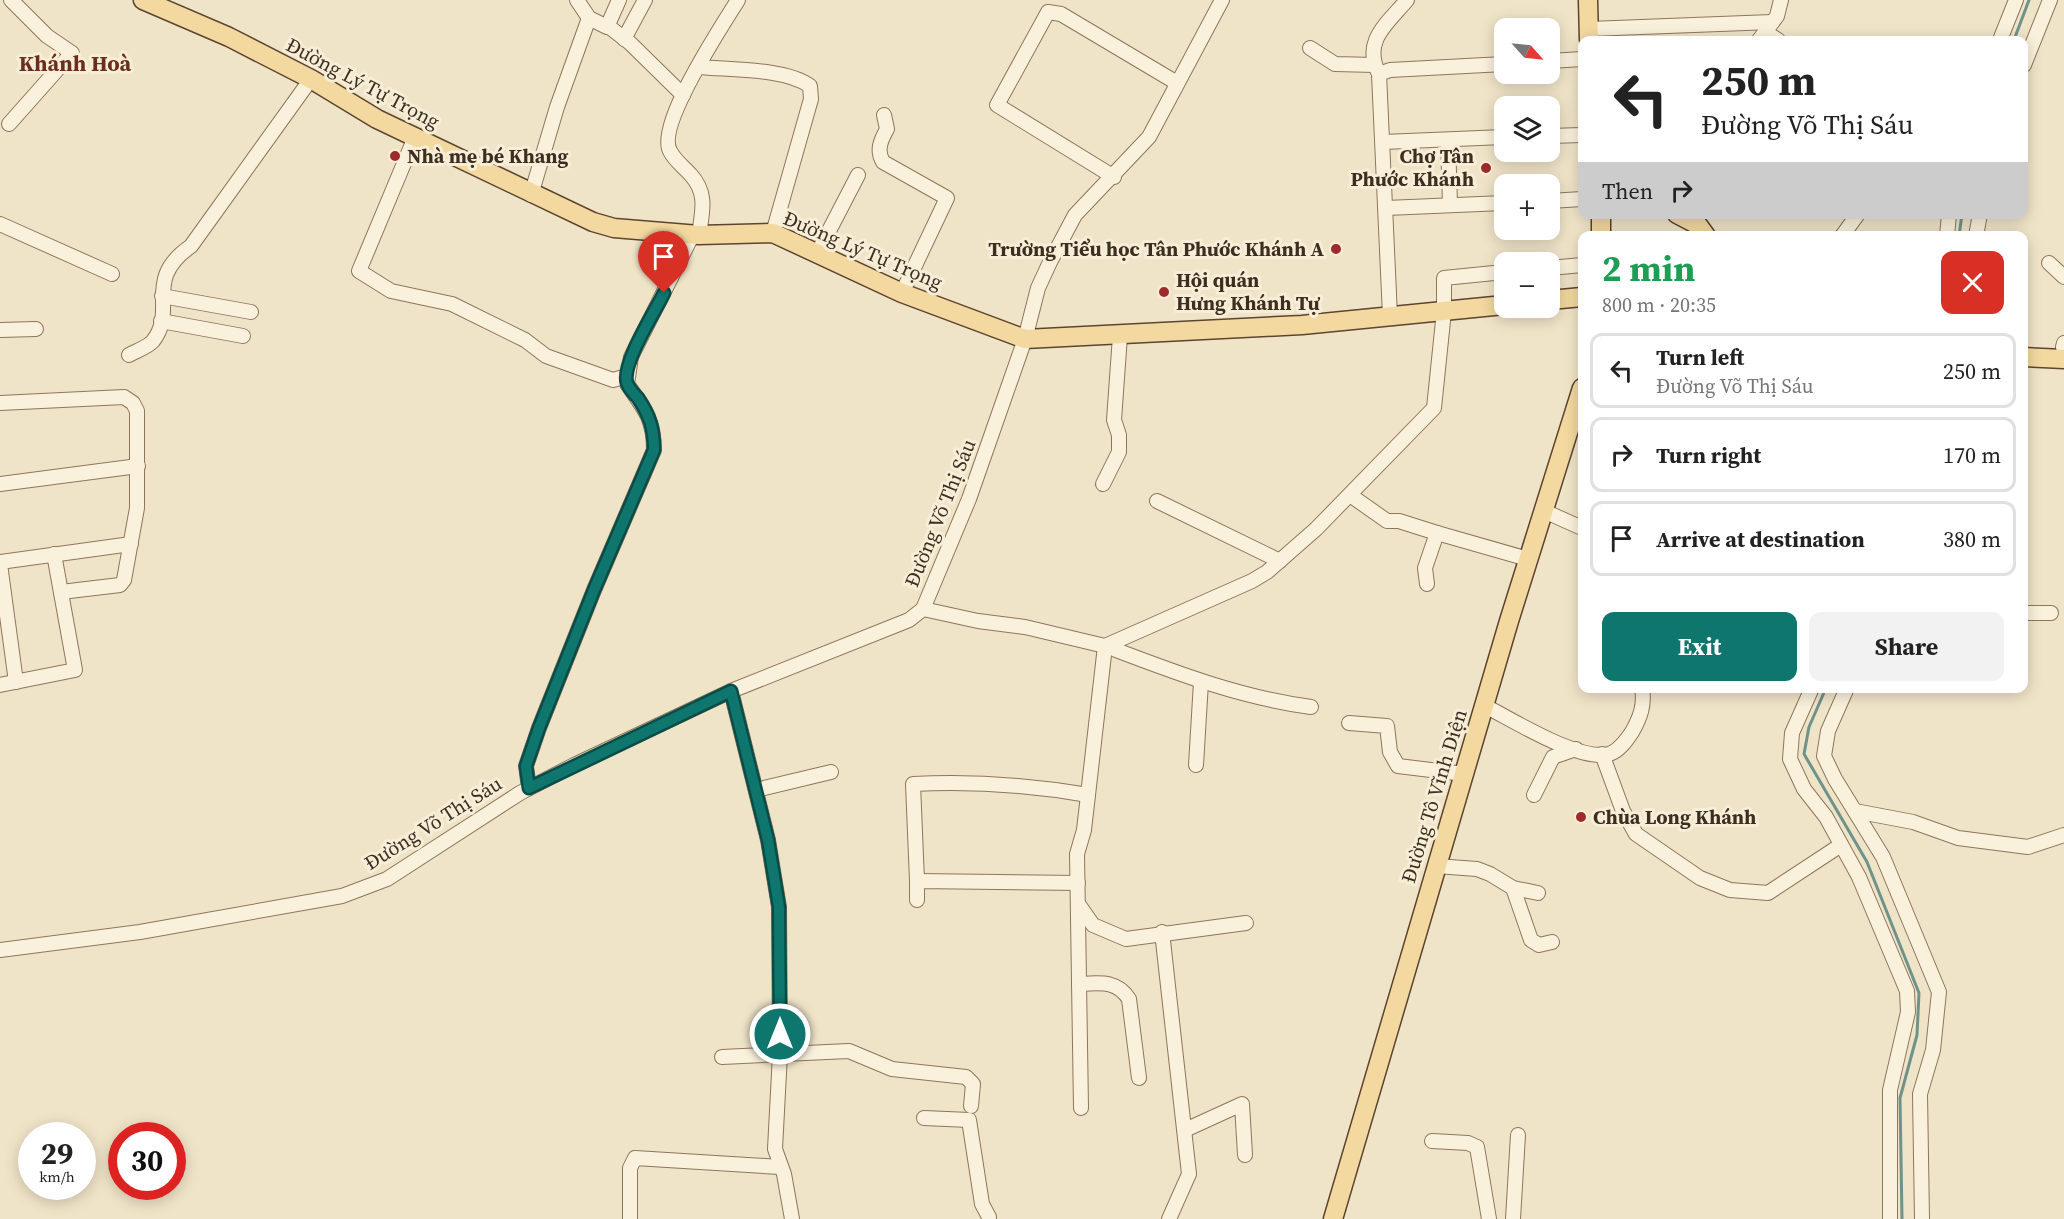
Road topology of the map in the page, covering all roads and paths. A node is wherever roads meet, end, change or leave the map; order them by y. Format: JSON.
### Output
{"nodes":[{"id":1,"x":11,"y":0,"type":"edge"},
{"id":2,"x":143,"y":0,"type":"edge"},
{"id":3,"x":577,"y":0,"type":"edge"},
{"id":4,"x":619,"y":0,"type":"edge"},
{"id":5,"x":645,"y":0,"type":"edge"},
{"id":6,"x":738,"y":0,"type":"edge"},
{"id":7,"x":1222,"y":0,"type":"edge"},
{"id":8,"x":1407,"y":0,"type":"edge"},
{"id":9,"x":1588,"y":0,"type":"edge"},
{"id":10,"x":1781,"y":0,"type":"edge"},
{"id":11,"x":2016,"y":0,"type":"edge"},
{"id":12,"x":2050,"y":0,"type":"edge"},
{"id":13,"x":589,"y":18,"type":"junction"},
{"id":14,"x":608,"y":26,"type":"junction"},
{"id":15,"x":1765,"y":31,"type":"edge"},
{"id":16,"x":1589,"y":35,"type":"edge"},
{"id":17,"x":2002,"y":36,"type":"edge"},
{"id":18,"x":624,"y":39,"type":"junction"},
{"id":19,"x":1310,"y":48,"type":"dead end"},
{"id":20,"x":2028,"y":55,"type":"edge"},
{"id":21,"x":1578,"y":59,"type":"edge"},
{"id":22,"x":1560,"y":60,"type":"edge"},
{"id":23,"x":1494,"y":65,"type":"edge"},
{"id":24,"x":699,"y":67,"type":"junction"},
{"id":25,"x":1377,"y":70,"type":"junction"},
{"id":26,"x":311,"y":79,"type":"junction"},
{"id":27,"x":1177,"y":83,"type":"junction"},
{"id":28,"x":683,"y":95,"type":"junction"},
{"id":29,"x":884,"y":115,"type":"dead end"},
{"id":30,"x":9,"y":124,"type":"dead end"},
{"id":31,"x":1578,"y":135,"type":"edge"},
{"id":32,"x":1560,"y":136,"type":"edge"},
{"id":33,"x":415,"y":137,"type":"junction"},
{"id":34,"x":1494,"y":138,"type":"edge"},
{"id":35,"x":1448,"y":140,"type":"junction"},
{"id":36,"x":1383,"y":142,"type":"junction"},
{"id":37,"x":858,"y":175,"type":"dead end"},
{"id":38,"x":1114,"y":177,"type":"junction"},
{"id":39,"x":531,"y":195,"type":"junction"},
{"id":40,"x":1578,"y":199,"type":"edge"},
{"id":41,"x":1560,"y":200,"type":"edge"},
{"id":42,"x":1494,"y":203,"type":"edge"},
{"id":43,"x":1450,"y":205,"type":"junction"},
{"id":44,"x":1386,"y":208,"type":"junction"},
{"id":45,"x":0,"y":224,"type":"edge"},
{"id":46,"x":773,"y":233,"type":"junction"},
{"id":47,"x":696,"y":235,"type":"junction"},
{"id":48,"x":817,"y":254,"type":"junction"},
{"id":49,"x":2049,"y":263,"type":"dead end"},
{"id":50,"x":1578,"y":265,"type":"edge"},
{"id":51,"x":1560,"y":267,"type":"edge"},
{"id":52,"x":1494,"y":273,"type":"edge"},
{"id":53,"x":112,"y":274,"type":"dead end"},
{"id":54,"x":2064,"y":277,"type":"edge"},
{"id":55,"x":902,"y":293,"type":"junction"},
{"id":56,"x":162,"y":296,"type":"junction"},
{"id":57,"x":1578,"y":297,"type":"edge"},
{"id":58,"x":1560,"y":299,"type":"edge"},
{"id":59,"x":1494,"y":306,"type":"edge"},
{"id":60,"x":1444,"y":311,"type":"junction"},
{"id":61,"x":251,"y":312,"type":"dead end"},
{"id":62,"x":1390,"y":316,"type":"junction"},
{"id":63,"x":161,"y":321,"type":"junction"},
{"id":64,"x":36,"y":328,"type":"dead end"},
{"id":65,"x":0,"y":330,"type":"edge"},
{"id":66,"x":243,"y":336,"type":"dead end"},
{"id":67,"x":1120,"y":336,"type":"junction"},
{"id":68,"x":1025,"y":339,"type":"junction"},
{"id":69,"x":2028,"y":346,"type":"edge"},
{"id":70,"x":2064,"y":346,"type":"edge"},
{"id":71,"x":129,"y":355,"type":"dead end"},
{"id":72,"x":2028,"y":357,"type":"edge"},
{"id":73,"x":2064,"y":359,"type":"edge"},
{"id":74,"x":627,"y":376,"type":"junction"},
{"id":75,"x":1578,"y":401,"type":"edge"},
{"id":76,"x":0,"y":403,"type":"edge"},
{"id":77,"x":138,"y":466,"type":"junction"},
{"id":78,"x":0,"y":484,"type":"edge"},
{"id":79,"x":1103,"y":484,"type":"dead end"},
{"id":80,"x":1350,"y":495,"type":"junction"},
{"id":81,"x":1157,"y":501,"type":"dead end"},
{"id":82,"x":1544,"y":511,"type":"junction"},
{"id":83,"x":1578,"y":526,"type":"edge"},
{"id":84,"x":1437,"y":533,"type":"junction"},
{"id":85,"x":131,"y":543,"type":"junction"},
{"id":86,"x":54,"y":554,"type":"junction"},
{"id":87,"x":1528,"y":559,"type":"junction"},
{"id":88,"x":1280,"y":561,"type":"junction"},
{"id":89,"x":0,"y":563,"type":"edge"},
{"id":90,"x":1427,"y":584,"type":"dead end"},
{"id":91,"x":61,"y":592,"type":"junction"},
{"id":92,"x":923,"y":609,"type":"junction"},
{"id":93,"x":2028,"y":613,"type":"edge"},
{"id":94,"x":2051,"y":613,"type":"dead end"},
{"id":95,"x":1107,"y":646,"type":"junction"},
{"id":96,"x":16,"y":682,"type":"junction"},
{"id":97,"x":1201,"y":682,"type":"junction"},
{"id":98,"x":0,"y":685,"type":"edge"},
{"id":99,"x":731,"y":691,"type":"junction"},
{"id":100,"x":1642,"y":693,"type":"edge"},
{"id":101,"x":1810,"y":693,"type":"edge"},
{"id":102,"x":1845,"y":693,"type":"edge"},
{"id":103,"x":1485,"y":706,"type":"junction"},
{"id":104,"x":1311,"y":707,"type":"dead end"},
{"id":105,"x":1349,"y":723,"type":"dead end"},
{"id":106,"x":1576,"y":749,"type":"junction"},
{"id":107,"x":1602,"y":754,"type":"junction"},
{"id":108,"x":1196,"y":765,"type":"dead end"},
{"id":109,"x":831,"y":772,"type":"dead end"},
{"id":110,"x":1464,"y":774,"type":"junction"},
{"id":111,"x":529,"y":788,"type":"junction"},
{"id":112,"x":756,"y":790,"type":"junction"},
{"id":113,"x":1088,"y":795,"type":"junction"},
{"id":114,"x":1534,"y":795,"type":"dead end"},
{"id":115,"x":1855,"y":811,"type":"junction"},
{"id":116,"x":2064,"y":835,"type":"edge"},
{"id":117,"x":1841,"y":845,"type":"junction"},
{"id":118,"x":1436,"y":866,"type":"junction"},
{"id":119,"x":917,"y":881,"type":"junction"},
{"id":120,"x":1078,"y":883,"type":"junction"},
{"id":121,"x":1513,"y":888,"type":"junction"},
{"id":122,"x":1538,"y":893,"type":"dead end"},
{"id":123,"x":917,"y":900,"type":"dead end"},
{"id":124,"x":1079,"y":905,"type":"junction"},
{"id":125,"x":1246,"y":924,"type":"dead end"},
{"id":126,"x":1162,"y":932,"type":"junction"},
{"id":127,"x":1552,"y":942,"type":"dead end"},
{"id":128,"x":0,"y":950,"type":"edge"},
{"id":129,"x":1080,"y":984,"type":"junction"},
{"id":130,"x":780,"y":1054,"type":"junction"},
{"id":131,"x":722,"y":1057,"type":"dead end"},
{"id":132,"x":1139,"y":1078,"type":"dead end"},
{"id":133,"x":971,"y":1106,"type":"dead end"},
{"id":134,"x":1081,"y":1108,"type":"dead end"},
{"id":135,"x":924,"y":1118,"type":"dead end"},
{"id":136,"x":1185,"y":1130,"type":"junction"},
{"id":137,"x":1518,"y":1135,"type":"dead end"},
{"id":138,"x":1432,"y":1141,"type":"dead end"},
{"id":139,"x":1245,"y":1155,"type":"dead end"},
{"id":140,"x":780,"y":1167,"type":"junction"},
{"id":141,"x":991,"y":1218,"type":"edge"},
{"id":142,"x":630,"y":1219,"type":"edge"},
{"id":143,"x":792,"y":1219,"type":"edge"},
{"id":144,"x":1169,"y":1219,"type":"edge"},
{"id":145,"x":1333,"y":1219,"type":"edge"},
{"id":146,"x":1489,"y":1219,"type":"edge"},
{"id":147,"x":1513,"y":1219,"type":"edge"},
{"id":148,"x":1890,"y":1219,"type":"edge"},
{"id":149,"x":1922,"y":1219,"type":"edge"}],
"edges":[{"from":1,"to":30,"type":"street"},
{"from":2,"to":26,"type":"main road","name":"Đường Lý Tự Trọng"},
{"from":3,"to":13,"type":"street"},
{"from":4,"to":14,"type":"street"},
{"from":5,"to":18,"type":"street"},
{"from":6,"to":24,"type":"street"},
{"from":7,"to":27,"type":"street","name":"Đường Võ Thị Sáu"},
{"from":8,"to":25,"type":"street"},
{"from":9,"to":16,"type":"main road"},
{"from":10,"to":15,"type":"street"},
{"from":11,"to":17,"type":"street"},
{"from":12,"to":20,"type":"street"},
{"from":13,"to":14,"type":"street"},
{"from":13,"to":39,"type":"street"},
{"from":14,"to":18,"type":"street"},
{"from":15,"to":16,"type":"street"},
{"from":18,"to":28,"type":"street"},
{"from":19,"to":25,"type":"street"},
{"from":21,"to":22,"type":"street"},
{"from":23,"to":25,"type":"street"},
{"from":24,"to":28,"type":"street"},
{"from":24,"to":46,"type":"street"},
{"from":25,"to":36,"type":"street"},
{"from":26,"to":33,"type":"main road","name":"Đường Lý Tự Trọng"},
{"from":26,"to":56,"type":"street"},
{"from":27,"to":38,"type":"street","name":"Đường Võ Thị Sáu"},
{"from":27,"to":38,"type":"street"},
{"from":28,"to":47,"type":"street"},
{"from":29,"to":55,"type":"street"},
{"from":31,"to":32,"type":"street"},
{"from":33,"to":39,"type":"main road","name":"Đường Lý Tự Trọng"},
{"from":33,"to":74,"type":"street"},
{"from":34,"to":35,"type":"street"},
{"from":35,"to":36,"type":"street"},
{"from":35,"to":43,"type":"street"},
{"from":36,"to":44,"type":"street"},
{"from":37,"to":48,"type":"street"},
{"from":38,"to":68,"type":"street","name":"Đường Võ Thị Sáu"},
{"from":39,"to":47,"type":"main road","name":"Đường Lý Tự Trọng"},
{"from":40,"to":41,"type":"street"},
{"from":42,"to":43,"type":"street"},
{"from":43,"to":44,"type":"street"},
{"from":44,"to":62,"type":"street"},
{"from":45,"to":53,"type":"street"},
{"from":46,"to":47,"type":"main road","name":"Đường Lý Tự Trọng"},
{"from":46,"to":48,"type":"main road","name":"Đường Lý Tự Trọng"},
{"from":47,"to":74,"type":"street"},
{"from":48,"to":55,"type":"main road","name":"Đường Lý Tự Trọng"},
{"from":49,"to":54,"type":"street"},
{"from":50,"to":51,"type":"street"},
{"from":52,"to":60,"type":"street"},
{"from":55,"to":68,"type":"main road","name":"Đường Lý Tự Trọng"},
{"from":56,"to":61,"type":"street"},
{"from":56,"to":63,"type":"street"},
{"from":57,"to":58,"type":"main road"},
{"from":59,"to":60,"type":"main road","name":"Đường Lý Tự Trọng"},
{"from":60,"to":62,"type":"main road","name":"Đường Lý Tự Trọng"},
{"from":60,"to":80,"type":"street"},
{"from":62,"to":67,"type":"main road","name":"Đường Lý Tự Trọng"},
{"from":63,"to":66,"type":"street"},
{"from":63,"to":71,"type":"street"},
{"from":64,"to":65,"type":"street"},
{"from":67,"to":68,"type":"main road","name":"Đường Lý Tự Trọng"},
{"from":67,"to":79,"type":"street"},
{"from":68,"to":92,"type":"street","name":"Đường Võ Thị Sáu"},
{"from":69,"to":70,"type":"main road"},
{"from":72,"to":73,"type":"main road"},
{"from":74,"to":111,"type":"street"},
{"from":75,"to":82,"type":"main road","name":"Đường Tô Vĩnh Diện"},
{"from":76,"to":77,"type":"street"},
{"from":77,"to":78,"type":"street"},
{"from":77,"to":85,"type":"street"},
{"from":80,"to":84,"type":"street"},
{"from":80,"to":88,"type":"street"},
{"from":81,"to":88,"type":"street"},
{"from":82,"to":83,"type":"street"},
{"from":82,"to":87,"type":"main road","name":"Đường Tô Vĩnh Diện"},
{"from":84,"to":87,"type":"street"},
{"from":84,"to":90,"type":"street"},
{"from":85,"to":86,"type":"street"},
{"from":85,"to":91,"type":"street"},
{"from":86,"to":89,"type":"street"},
{"from":86,"to":91,"type":"street"},
{"from":87,"to":103,"type":"main road","name":"Đường Tô Vĩnh Diện"},
{"from":88,"to":95,"type":"street"},
{"from":89,"to":96,"type":"street"},
{"from":91,"to":96,"type":"street"},
{"from":92,"to":95,"type":"street"},
{"from":92,"to":99,"type":"street","name":"Đường Võ Thị Sáu"},
{"from":93,"to":94,"type":"street"},
{"from":95,"to":97,"type":"street"},
{"from":95,"to":113,"type":"street"},
{"from":96,"to":98,"type":"street"},
{"from":97,"to":104,"type":"street"},
{"from":97,"to":108,"type":"street"},
{"from":99,"to":111,"type":"street","name":"Đường Võ Thị Sáu"},
{"from":99,"to":112,"type":"street"},
{"from":100,"to":107,"type":"street"},
{"from":101,"to":117,"type":"street"},
{"from":102,"to":115,"type":"street"},
{"from":103,"to":106,"type":"street"},
{"from":103,"to":110,"type":"main road","name":"Đường Tô Vĩnh Diện"},
{"from":105,"to":110,"type":"street"},
{"from":106,"to":107,"type":"street"},
{"from":106,"to":114,"type":"street"},
{"from":107,"to":117,"type":"street"},
{"from":109,"to":112,"type":"street"},
{"from":110,"to":118,"type":"main road","name":"Đường Tô Vĩnh Diện"},
{"from":111,"to":128,"type":"street","name":"Đường Võ Thị Sáu"},
{"from":112,"to":130,"type":"street"},
{"from":113,"to":119,"type":"street"},
{"from":113,"to":120,"type":"street"},
{"from":115,"to":116,"type":"street"},
{"from":115,"to":149,"type":"street"},
{"from":117,"to":148,"type":"street"},
{"from":118,"to":121,"type":"street"},
{"from":118,"to":145,"type":"main road","name":"Đường Tô Vĩnh Diện"},
{"from":119,"to":120,"type":"street"},
{"from":119,"to":123,"type":"street"},
{"from":120,"to":124,"type":"street"},
{"from":121,"to":122,"type":"street"},
{"from":121,"to":127,"type":"street"},
{"from":124,"to":126,"type":"street"},
{"from":124,"to":129,"type":"street"},
{"from":125,"to":126,"type":"street"},
{"from":126,"to":136,"type":"street"},
{"from":129,"to":132,"type":"street"},
{"from":129,"to":134,"type":"street"},
{"from":130,"to":131,"type":"street"},
{"from":130,"to":133,"type":"street"},
{"from":130,"to":140,"type":"street"},
{"from":135,"to":141,"type":"street"},
{"from":136,"to":139,"type":"street"},
{"from":136,"to":144,"type":"street"},
{"from":137,"to":147,"type":"street"},
{"from":138,"to":146,"type":"street"},
{"from":140,"to":142,"type":"street"},
{"from":140,"to":143,"type":"street"}]}
